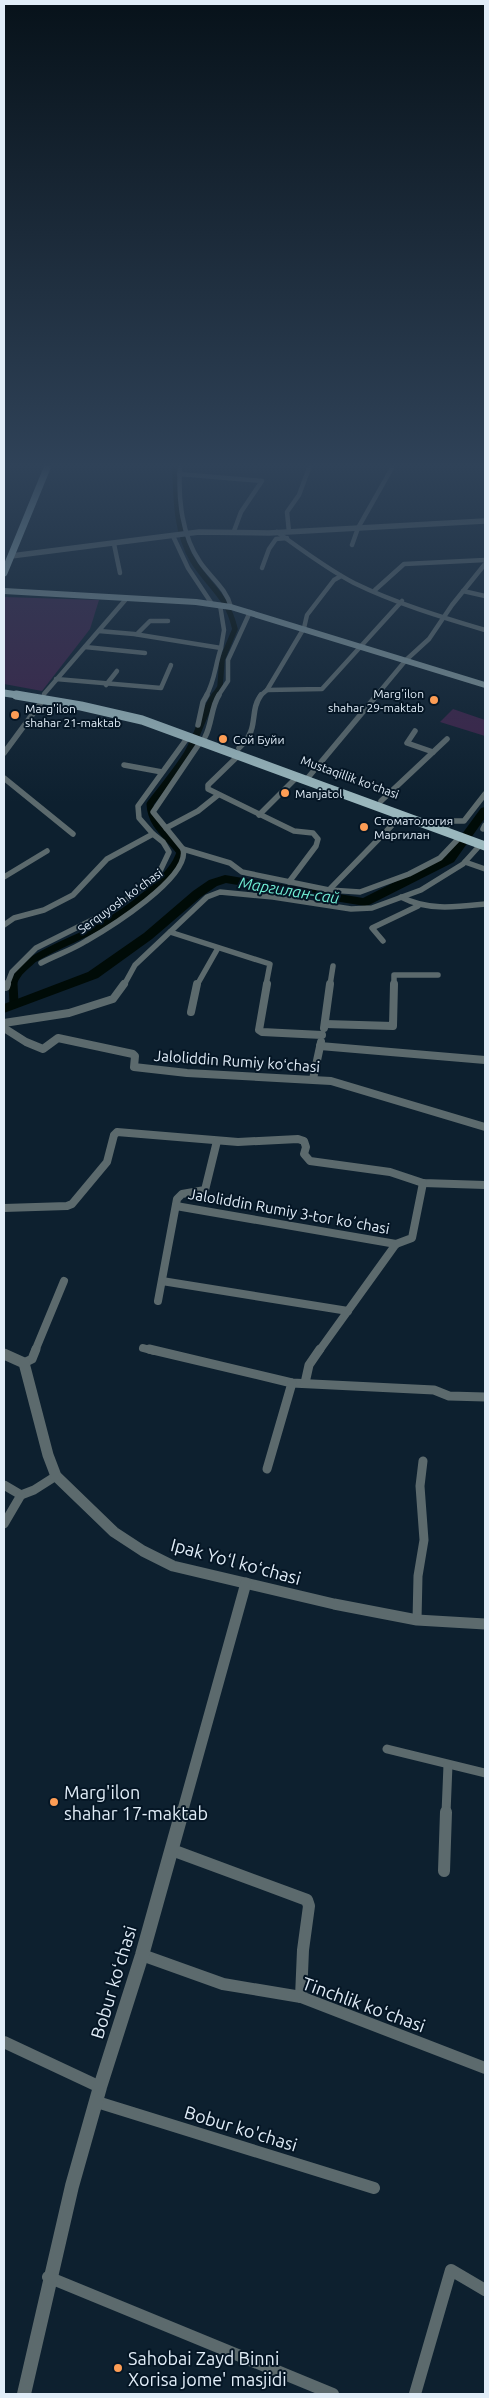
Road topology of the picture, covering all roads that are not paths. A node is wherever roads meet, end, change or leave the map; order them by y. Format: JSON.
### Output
{"nodes":[{"id":1,"x":197,"y":580,"type":"edge"},
{"id":2,"x":216,"y":580,"type":"edge"},
{"id":3,"x":334,"y":580,"type":"edge"},
{"id":4,"x":350,"y":580,"type":"edge"},
{"id":5,"x":386,"y":580,"type":"edge"},
{"id":6,"x":472,"y":580,"type":"edge"},
{"id":7,"x":374,"y":590,"type":"junction"},
{"id":8,"x":4,"y":591,"type":"edge"},
{"id":9,"x":463,"y":591,"type":"junction"},
{"id":10,"x":485,"y":596,"type":"edge"},
{"id":11,"x":126,"y":598,"type":"junction"},
{"id":12,"x":402,"y":601,"type":"junction"},
{"id":13,"x":216,"y":604,"type":"junction"},
{"id":14,"x":231,"y":607,"type":"junction"},
{"id":15,"x":250,"y":612,"type":"junction"},
{"id":16,"x":444,"y":618,"type":"junction"},
{"id":17,"x":168,"y":621,"type":"dead end"},
{"id":18,"x":304,"y":628,"type":"junction"},
{"id":19,"x":485,"y":630,"type":"edge"},
{"id":20,"x":99,"y":631,"type":"junction"},
{"id":21,"x":137,"y":634,"type":"junction"},
{"id":22,"x":360,"y":646,"type":"junction"},
{"id":23,"x":85,"y":647,"type":"junction"},
{"id":24,"x":220,"y":648,"type":"junction"},
{"id":25,"x":145,"y":653,"type":"dead end"},
{"id":26,"x":406,"y":660,"type":"junction"},
{"id":27,"x":171,"y":665,"type":"dead end"},
{"id":28,"x":117,"y":671,"type":"dead end"},
{"id":29,"x":56,"y":679,"type":"junction"},
{"id":30,"x":485,"y":684,"type":"edge"},
{"id":31,"x":106,"y":685,"type":"junction"},
{"id":32,"x":4,"y":687,"type":"edge"},
{"id":33,"x":267,"y":690,"type":"junction"},
{"id":34,"x":4,"y":693,"type":"edge"},
{"id":35,"x":33,"y":695,"type":"junction"},
{"id":36,"x":44,"y":697,"type":"junction"},
{"id":37,"x":198,"y":725,"type":"dead end"},
{"id":38,"x":179,"y":730,"type":"junction"},
{"id":39,"x":415,"y":731,"type":"dead end"},
{"id":40,"x":188,"y":736,"type":"junction"},
{"id":41,"x":203,"y":739,"type":"junction"},
{"id":42,"x":447,"y":739,"type":"dead end"},
{"id":43,"x":4,"y":752,"type":"edge"},
{"id":44,"x":239,"y":752,"type":"junction"},
{"id":45,"x":436,"y":753,"type":"junction"},
{"id":46,"x":124,"y":766,"type":"dead end"},
{"id":47,"x":162,"y":772,"type":"junction"},
{"id":48,"x":305,"y":777,"type":"junction"},
{"id":49,"x":4,"y":778,"type":"edge"},
{"id":50,"x":485,"y":794,"type":"edge"},
{"id":51,"x":218,"y":795,"type":"junction"},
{"id":52,"x":381,"y":801,"type":"junction"},
{"id":53,"x":259,"y":815,"type":"junction"},
{"id":54,"x":402,"y":815,"type":"junction"},
{"id":55,"x":448,"y":826,"type":"junction"},
{"id":56,"x":166,"y":828,"type":"junction"},
{"id":57,"x":73,"y":834,"type":"dead end"},
{"id":58,"x":153,"y":834,"type":"junction"},
{"id":59,"x":459,"y":834,"type":"junction"},
{"id":60,"x":481,"y":837,"type":"edge"},
{"id":61,"x":183,"y":849,"type":"junction"},
{"id":62,"x":47,"y":851,"type":"dead end"},
{"id":63,"x":465,"y":862,"type":"junction"},
{"id":64,"x":485,"y":869,"type":"edge"},
{"id":65,"x":4,"y":877,"type":"edge"},
{"id":66,"x":288,"y":882,"type":"junction"},
{"id":67,"x":329,"y":890,"type":"junction"},
{"id":68,"x":400,"y":898,"type":"junction"},
{"id":69,"x":485,"y":904,"type":"edge"},
{"id":70,"x":418,"y":906,"type":"junction"},
{"id":71,"x":4,"y":925,"type":"edge"},
{"id":72,"x":170,"y":932,"type":"junction"},
{"id":73,"x":383,"y":941,"type":"dead end"},
{"id":74,"x":218,"y":948,"type":"junction"},
{"id":75,"x":41,"y":963,"type":"dead end"},
{"id":76,"x":333,"y":966,"type":"dead end"},
{"id":77,"x":438,"y":975,"type":"dead end"},
{"id":78,"x":6,"y":987,"type":"dead end"},
{"id":79,"x":191,"y":1012,"type":"dead end"},
{"id":80,"x":4,"y":1023,"type":"edge"},
{"id":81,"x":325,"y":1024,"type":"junction"},
{"id":82,"x":4,"y":1028,"type":"edge"},
{"id":83,"x":322,"y":1035,"type":"junction"},
{"id":84,"x":320,"y":1046,"type":"junction"},
{"id":85,"x":485,"y":1060,"type":"edge"},
{"id":86,"x":313,"y":1079,"type":"junction"},
{"id":87,"x":485,"y":1127,"type":"edge"},
{"id":88,"x":217,"y":1141,"type":"junction"},
{"id":89,"x":423,"y":1183,"type":"junction"},
{"id":90,"x":485,"y":1185,"type":"edge"},
{"id":91,"x":176,"y":1206,"type":"junction"},
{"id":92,"x":4,"y":1208,"type":"edge"},
{"id":93,"x":396,"y":1244,"type":"junction"},
{"id":94,"x":64,"y":1281,"type":"dead end"},
{"id":95,"x":162,"y":1281,"type":"junction"},
{"id":96,"x":158,"y":1301,"type":"dead end"},
{"id":97,"x":348,"y":1311,"type":"junction"},
{"id":98,"x":143,"y":1348,"type":"dead end"},
{"id":99,"x":4,"y":1354,"type":"edge"},
{"id":100,"x":24,"y":1363,"type":"junction"},
{"id":101,"x":292,"y":1383,"type":"junction"},
{"id":102,"x":305,"y":1383,"type":"junction"},
{"id":103,"x":485,"y":1397,"type":"edge"},
{"id":104,"x":423,"y":1461,"type":"dead end"},
{"id":105,"x":267,"y":1469,"type":"dead end"},
{"id":106,"x":56,"y":1476,"type":"junction"},
{"id":107,"x":4,"y":1485,"type":"edge"},
{"id":108,"x":21,"y":1495,"type":"junction"},
{"id":109,"x":4,"y":1524,"type":"edge"},
{"id":110,"x":246,"y":1583,"type":"junction"},
{"id":111,"x":417,"y":1620,"type":"junction"},
{"id":112,"x":485,"y":1624,"type":"edge"},
{"id":113,"x":387,"y":1749,"type":"dead end"},
{"id":114,"x":448,"y":1765,"type":"junction"},
{"id":115,"x":485,"y":1773,"type":"edge"},
{"id":116,"x":172,"y":1850,"type":"junction"},
{"id":117,"x":444,"y":1871,"type":"dead end"},
{"id":118,"x":142,"y":1955,"type":"junction"},
{"id":119,"x":301,"y":1997,"type":"junction"},
{"id":120,"x":4,"y":2042,"type":"edge"},
{"id":121,"x":485,"y":2068,"type":"edge"},
{"id":122,"x":100,"y":2087,"type":"junction"},
{"id":123,"x":97,"y":2102,"type":"junction"},
{"id":124,"x":374,"y":2188,"type":"dead end"},
{"id":125,"x":48,"y":2277,"type":"junction"},
{"id":126,"x":485,"y":2290,"type":"edge"},
{"id":127,"x":24,"y":2394,"type":"edge"},
{"id":128,"x":333,"y":2394,"type":"edge"},
{"id":129,"x":414,"y":2394,"type":"edge"}],
"edges":[{"from":1,"to":13,"type":"street"},
{"from":2,"to":14,"type":"street"},
{"from":3,"to":18,"type":"street"},
{"from":4,"to":7,"type":"street"},
{"from":5,"to":7,"type":"street"},
{"from":6,"to":9,"type":"street"},
{"from":7,"to":12,"type":"street"},
{"from":8,"to":11,"type":"main road"},
{"from":9,"to":10,"type":"street"},
{"from":9,"to":16,"type":"street"},
{"from":11,"to":13,"type":"main road"},
{"from":11,"to":20,"type":"street"},
{"from":12,"to":16,"type":"street"},
{"from":12,"to":22,"type":"street"},
{"from":13,"to":14,"type":"main road"},
{"from":13,"to":24,"type":"street"},
{"from":14,"to":15,"type":"main road"},
{"from":15,"to":18,"type":"main road"},
{"from":15,"to":41,"type":"street"},
{"from":16,"to":19,"type":"street"},
{"from":16,"to":26,"type":"street"},
{"from":17,"to":21,"type":"street"},
{"from":18,"to":22,"type":"main road"},
{"from":18,"to":33,"type":"street"},
{"from":20,"to":21,"type":"street"},
{"from":20,"to":23,"type":"street"},
{"from":21,"to":24,"type":"street"},
{"from":22,"to":26,"type":"main road"},
{"from":22,"to":33,"type":"street"},
{"from":23,"to":25,"type":"street"},
{"from":23,"to":29,"type":"street"},
{"from":24,"to":37,"type":"street"},
{"from":26,"to":30,"type":"main road"},
{"from":26,"to":48,"type":"street"},
{"from":27,"to":31,"type":"street"},
{"from":28,"to":31,"type":"street"},
{"from":29,"to":31,"type":"street"},
{"from":29,"to":36,"type":"street"},
{"from":32,"to":35,"type":"main road","name":"Mustaqillik koʻchasi"},
{"from":33,"to":44,"type":"street"},
{"from":34,"to":35,"type":"main road","name":"Mustaqillik koʻchasi"},
{"from":35,"to":36,"type":"main road","name":"Mustaqillik koʻchasi"},
{"from":36,"to":38,"type":"main road","name":"Mustaqillik koʻchasi"},
{"from":36,"to":43,"type":"street"},
{"from":38,"to":40,"type":"main road","name":"Mustaqillik koʻchasi"},
{"from":38,"to":41,"type":"main road","name":"Mustaqillik koʻchasi"},
{"from":39,"to":45,"type":"street"},
{"from":40,"to":41,"type":"main road","name":"Mustaqillik koʻchasi"},
{"from":40,"to":47,"type":"street"},
{"from":41,"to":44,"type":"main road","name":"Mustaqillik koʻchasi"},
{"from":41,"to":56,"type":"street"},
{"from":42,"to":45,"type":"street"},
{"from":44,"to":48,"type":"main road","name":"Mustaqillik koʻchasi"},
{"from":44,"to":48,"type":"main road","name":"Mustaqillik koʻchasi"},
{"from":44,"to":51,"type":"street"},
{"from":45,"to":52,"type":"street"},
{"from":46,"to":47,"type":"street"},
{"from":47,"to":58,"type":"street"},
{"from":48,"to":52,"type":"main road","name":"Mustaqillik koʻchasi"},
{"from":48,"to":53,"type":"street"},
{"from":48,"to":54,"type":"main road","name":"Mustaqillik koʻchasi"},
{"from":49,"to":57,"type":"street"},
{"from":50,"to":55,"type":"street"},
{"from":51,"to":53,"type":"street"},
{"from":51,"to":56,"type":"street"},
{"from":52,"to":55,"type":"main road","name":"Mustaqillik koʻchasi"},
{"from":53,"to":66,"type":"street"},
{"from":54,"to":59,"type":"main road","name":"Mustaqillik koʻchasi"},
{"from":54,"to":67,"type":"street"},
{"from":55,"to":59,"type":"main road","name":"Mustaqillik koʻchasi"},
{"from":56,"to":61,"type":"street"},
{"from":58,"to":71,"type":"street"},
{"from":58,"to":78,"type":"street"},
{"from":59,"to":60,"type":"main road","name":"Mustaqillik koʻchasi"},
{"from":59,"to":67,"type":"street"},
{"from":60,"to":63,"type":"street"},
{"from":61,"to":66,"type":"street"},
{"from":61,"to":75,"type":"street","name":"Serquyosh koʻchasi"},
{"from":62,"to":65,"type":"street"},
{"from":63,"to":64,"type":"street"},
{"from":63,"to":68,"type":"street"},
{"from":66,"to":67,"type":"street"},
{"from":68,"to":70,"type":"street"},
{"from":68,"to":72,"type":"street"},
{"from":69,"to":70,"type":"street"},
{"from":70,"to":73,"type":"street"},
{"from":72,"to":74,"type":"street"},
{"from":72,"to":80,"type":"street"},
{"from":74,"to":79,"type":"street"},
{"from":74,"to":83,"type":"street"},
{"from":76,"to":81,"type":"street"},
{"from":77,"to":81,"type":"street"},
{"from":81,"to":83,"type":"street"},
{"from":82,"to":86,"type":"street","name":"Jaloliddin Rumiy koʻchasi"},
{"from":83,"to":84,"type":"street"},
{"from":84,"to":85,"type":"street"},
{"from":84,"to":86,"type":"street"},
{"from":86,"to":87,"type":"street","name":"Jaloliddin Rumiy koʻchasi"},
{"from":88,"to":89,"type":"street"},
{"from":88,"to":91,"type":"street","name":"Jaloliddin Rumiy 3-tor koʼchasi"},
{"from":88,"to":92,"type":"street"},
{"from":89,"to":90,"type":"street"},
{"from":89,"to":93,"type":"street","name":"Jaloliddin Rumiy 3-tor koʼchasi"},
{"from":91,"to":93,"type":"street","name":"Jaloliddin Rumiy 3-tor koʼchasi"},
{"from":91,"to":95,"type":"street","name":"Jaloliddin Rumiy 3-tor koʼchasi"},
{"from":93,"to":97,"type":"street","name":"Jaloliddin Rumiy 3-tor koʼchasi"},
{"from":94,"to":100,"type":"street"},
{"from":95,"to":96,"type":"street","name":"Jaloliddin Rumiy 3-tor koʼchasi"},
{"from":95,"to":97,"type":"street"},
{"from":97,"to":102,"type":"street","name":"Jaloliddin Rumiy 3-tor koʼchasi"},
{"from":98,"to":101,"type":"street"},
{"from":99,"to":100,"type":"street"},
{"from":100,"to":106,"type":"street","name":"Ipak Yoʻl koʻchasi"},
{"from":101,"to":102,"type":"street"},
{"from":101,"to":105,"type":"street"},
{"from":102,"to":103,"type":"street"},
{"from":104,"to":111,"type":"street"},
{"from":106,"to":108,"type":"street"},
{"from":106,"to":110,"type":"street","name":"Ipak Yoʻl koʻchasi"},
{"from":107,"to":108,"type":"street"},
{"from":108,"to":109,"type":"street"},
{"from":110,"to":111,"type":"street","name":"Ipak Yoʻl koʻchasi"},
{"from":110,"to":116,"type":"street","name":"Bobur koʻchasi"},
{"from":111,"to":112,"type":"street","name":"Ipak Yoʻl koʻchasi"},
{"from":113,"to":114,"type":"street"},
{"from":114,"to":115,"type":"street"},
{"from":114,"to":117,"type":"street"},
{"from":116,"to":118,"type":"street","name":"Bobur koʻchasi"},
{"from":116,"to":119,"type":"street"},
{"from":118,"to":119,"type":"street","name":"Tinchlik koʻchasi"},
{"from":118,"to":122,"type":"street","name":"Bobur koʻchasi"},
{"from":119,"to":121,"type":"street","name":"Tinchlik koʻchasi"},
{"from":120,"to":122,"type":"street"},
{"from":122,"to":123,"type":"street","name":"Bobur koʻchasi"},
{"from":123,"to":124,"type":"street","name":"Bobur ko'chasi"},
{"from":123,"to":125,"type":"street","name":"Bobur koʻchasi"},
{"from":125,"to":127,"type":"street","name":"Bobur koʻchasi"},
{"from":125,"to":128,"type":"street"},
{"from":126,"to":129,"type":"street"}]}
